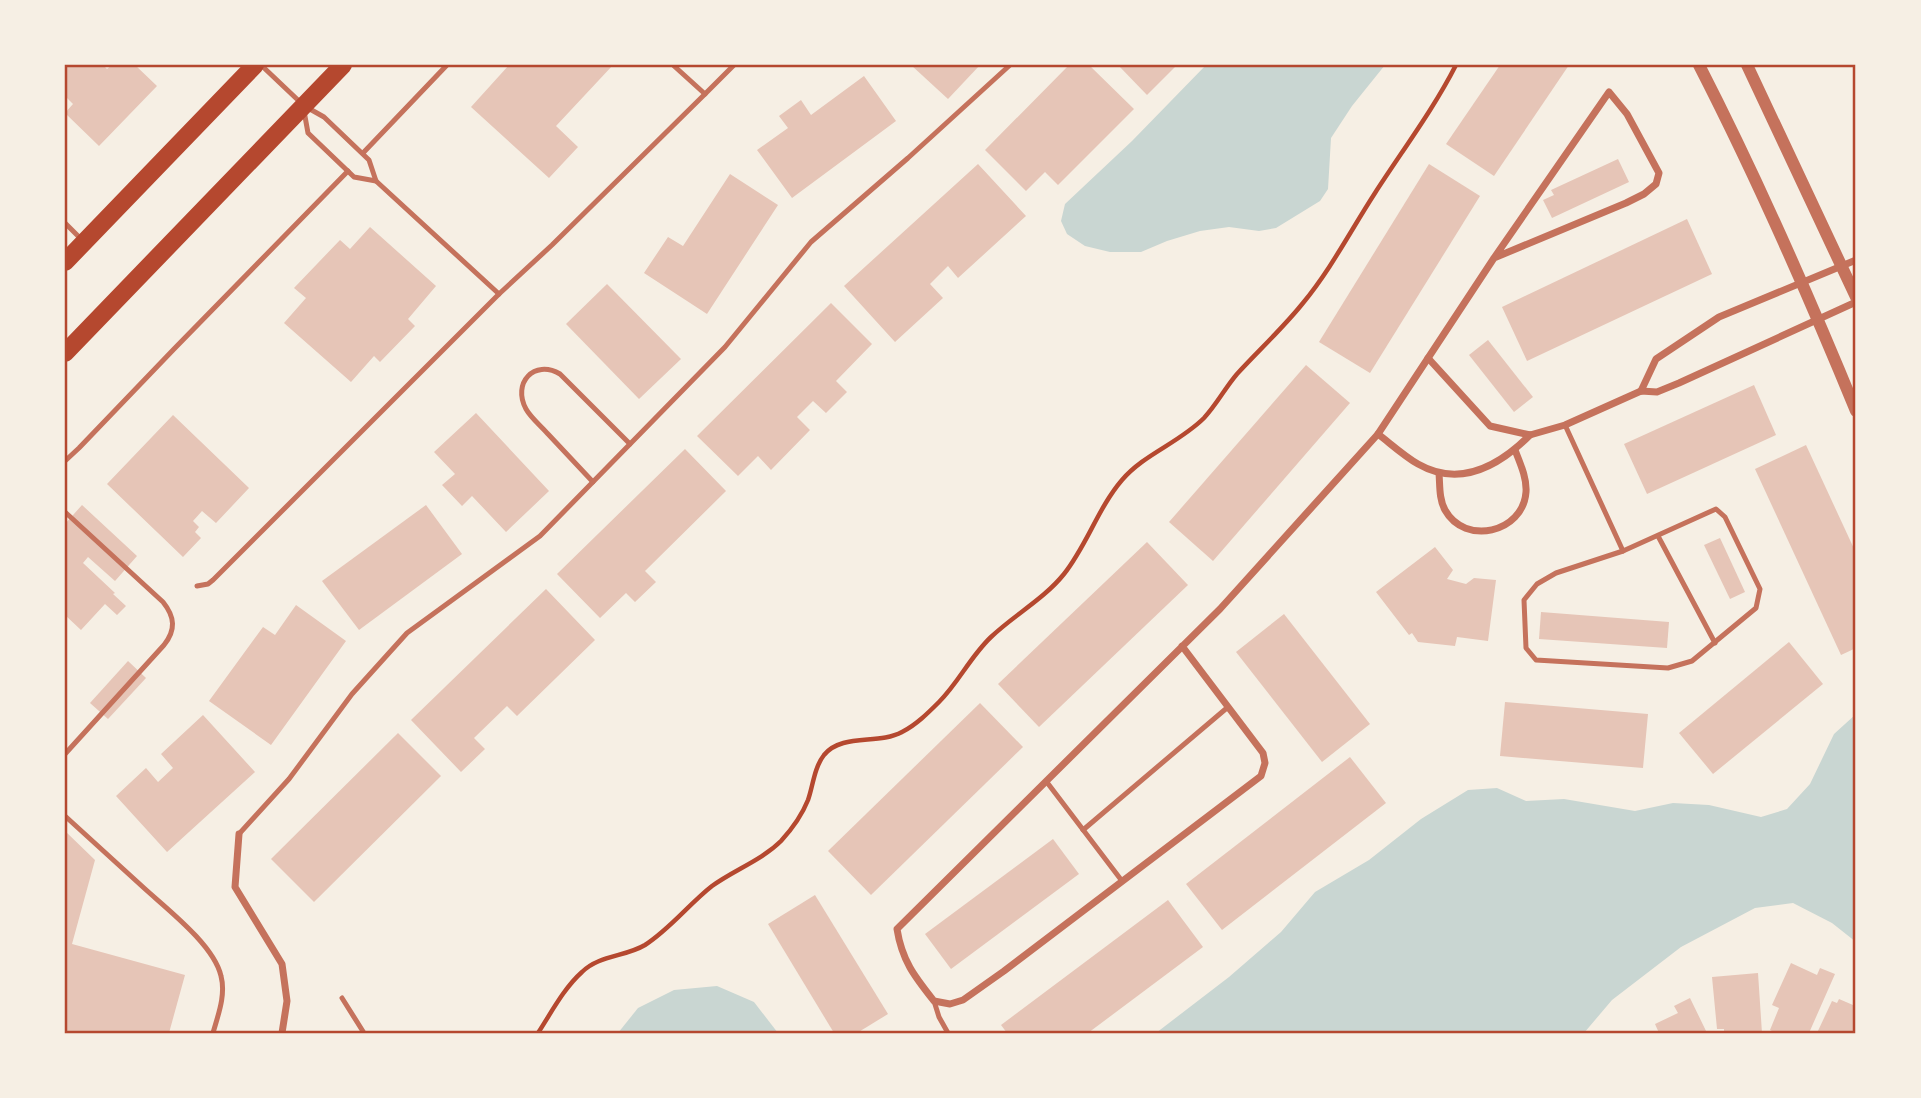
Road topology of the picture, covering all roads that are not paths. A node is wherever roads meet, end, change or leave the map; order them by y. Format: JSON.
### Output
{"nodes":[{"id":1,"x":255,"y":65,"type":"edge"},
{"id":2,"x":261,"y":65,"type":"edge"},
{"id":3,"x":343,"y":65,"type":"edge"},
{"id":4,"x":447,"y":65,"type":"edge"},
{"id":5,"x":673,"y":65,"type":"edge"},
{"id":6,"x":734,"y":65,"type":"edge"},
{"id":7,"x":1010,"y":65,"type":"edge"},
{"id":8,"x":1699,"y":65,"type":"edge"},
{"id":9,"x":1747,"y":65,"type":"edge"},
{"id":10,"x":705,"y":94,"type":"junction"},
{"id":11,"x":303,"y":105,"type":"junction"},
{"id":12,"x":363,"y":153,"type":"junction"},
{"id":13,"x":348,"y":171,"type":"junction"},
{"id":14,"x":376,"y":181,"type":"junction"},
{"id":15,"x":65,"y":223,"type":"edge"},
{"id":16,"x":84,"y":242,"type":"junction"},
{"id":17,"x":1494,"y":258,"type":"junction"},
{"id":18,"x":1856,"y":260,"type":"edge"},
{"id":19,"x":65,"y":262,"type":"edge"},
{"id":20,"x":1843,"y":266,"type":"junction"},
{"id":21,"x":1802,"y":283,"type":"junction"},
{"id":22,"x":499,"y":294,"type":"junction"},
{"id":23,"x":1856,"y":300,"type":"edge"},
{"id":24,"x":1819,"y":320,"type":"junction"},
{"id":25,"x":65,"y":353,"type":"edge"},
{"id":26,"x":1428,"y":358,"type":"junction"},
{"id":27,"x":1641,"y":391,"type":"junction"},
{"id":28,"x":1856,"y":411,"type":"edge"},
{"id":29,"x":1565,"y":425,"type":"junction"},
{"id":30,"x":1378,"y":434,"type":"junction"},
{"id":31,"x":1530,"y":435,"type":"junction"},
{"id":32,"x":629,"y":444,"type":"junction"},
{"id":33,"x":1516,"y":450,"type":"junction"},
{"id":34,"x":65,"y":461,"type":"edge"},
{"id":35,"x":1439,"y":473,"type":"junction"},
{"id":36,"x":593,"y":482,"type":"junction"},
{"id":37,"x":65,"y":512,"type":"edge"},
{"id":38,"x":1658,"y":536,"type":"junction"},
{"id":39,"x":1623,"y":551,"type":"junction"},
{"id":40,"x":197,"y":586,"type":"dead end"},
{"id":41,"x":1715,"y":643,"type":"junction"},
{"id":42,"x":1182,"y":646,"type":"junction"},
{"id":43,"x":1228,"y":707,"type":"junction"},
{"id":44,"x":65,"y":754,"type":"edge"},
{"id":45,"x":1046,"y":781,"type":"junction"},
{"id":46,"x":65,"y":816,"type":"edge"},
{"id":47,"x":1083,"y":830,"type":"junction"},
{"id":48,"x":239,"y":834,"type":"joint"},
{"id":49,"x":1122,"y":881,"type":"junction"},
{"id":50,"x":342,"y":998,"type":"dead end"},
{"id":51,"x":934,"y":1001,"type":"junction"},
{"id":52,"x":213,"y":1033,"type":"edge"},
{"id":53,"x":282,"y":1033,"type":"edge"},
{"id":54,"x":364,"y":1033,"type":"edge"},
{"id":55,"x":948,"y":1033,"type":"edge"}],
"edges":[{"from":1,"to":16,"type":"main road"},
{"from":2,"to":11,"type":"lane"},
{"from":3,"to":11,"type":"main road"},
{"from":4,"to":12,"type":"lane"},
{"from":5,"to":10,"type":"lane"},
{"from":6,"to":10,"type":"lane"},
{"from":7,"to":32,"type":"lane"},
{"from":8,"to":21,"type":"street"},
{"from":9,"to":20,"type":"street"},
{"from":10,"to":22,"type":"lane"},
{"from":11,"to":12,"type":"lane"},
{"from":11,"to":13,"type":"lane"},
{"from":11,"to":25,"type":"main road"},
{"from":12,"to":14,"type":"lane"},
{"from":13,"to":14,"type":"lane"},
{"from":13,"to":34,"type":"lane"},
{"from":14,"to":22,"type":"lane"},
{"from":15,"to":16,"type":"lane"},
{"from":16,"to":19,"type":"main road"},
{"from":17,"to":17,"type":"street"},
{"from":17,"to":26,"type":"street"},
{"from":18,"to":20,"type":"street"},
{"from":20,"to":21,"type":"street"},
{"from":20,"to":23,"type":"street"},
{"from":21,"to":24,"type":"street"},
{"from":21,"to":27,"type":"street"},
{"from":22,"to":40,"type":"lane"},
{"from":23,"to":24,"type":"street"},
{"from":24,"to":27,"type":"street"},
{"from":24,"to":28,"type":"street"},
{"from":26,"to":30,"type":"street"},
{"from":26,"to":31,"type":"street"},
{"from":27,"to":29,"type":"street"},
{"from":29,"to":31,"type":"street"},
{"from":29,"to":39,"type":"lane"},
{"from":30,"to":35,"type":"street"},
{"from":30,"to":42,"type":"street"},
{"from":31,"to":33,"type":"street"},
{"from":32,"to":36,"type":"lane"},
{"from":32,"to":36,"type":"lane"},
{"from":33,"to":35,"type":"street"},
{"from":33,"to":35,"type":"street"},
{"from":36,"to":48,"type":"lane"},
{"from":37,"to":44,"type":"lane"},
{"from":38,"to":39,"type":"lane"},
{"from":38,"to":41,"type":"lane"},
{"from":38,"to":41,"type":"lane"},
{"from":39,"to":41,"type":"lane"},
{"from":42,"to":43,"type":"street"},
{"from":42,"to":45,"type":"street"},
{"from":43,"to":47,"type":"lane"},
{"from":43,"to":49,"type":"street"},
{"from":45,"to":47,"type":"lane"},
{"from":45,"to":51,"type":"street"},
{"from":46,"to":52,"type":"lane"},
{"from":47,"to":49,"type":"lane"},
{"from":48,"to":53,"type":"street"},
{"from":49,"to":51,"type":"street"},
{"from":50,"to":54,"type":"lane"},
{"from":51,"to":55,"type":"lane"}]}
